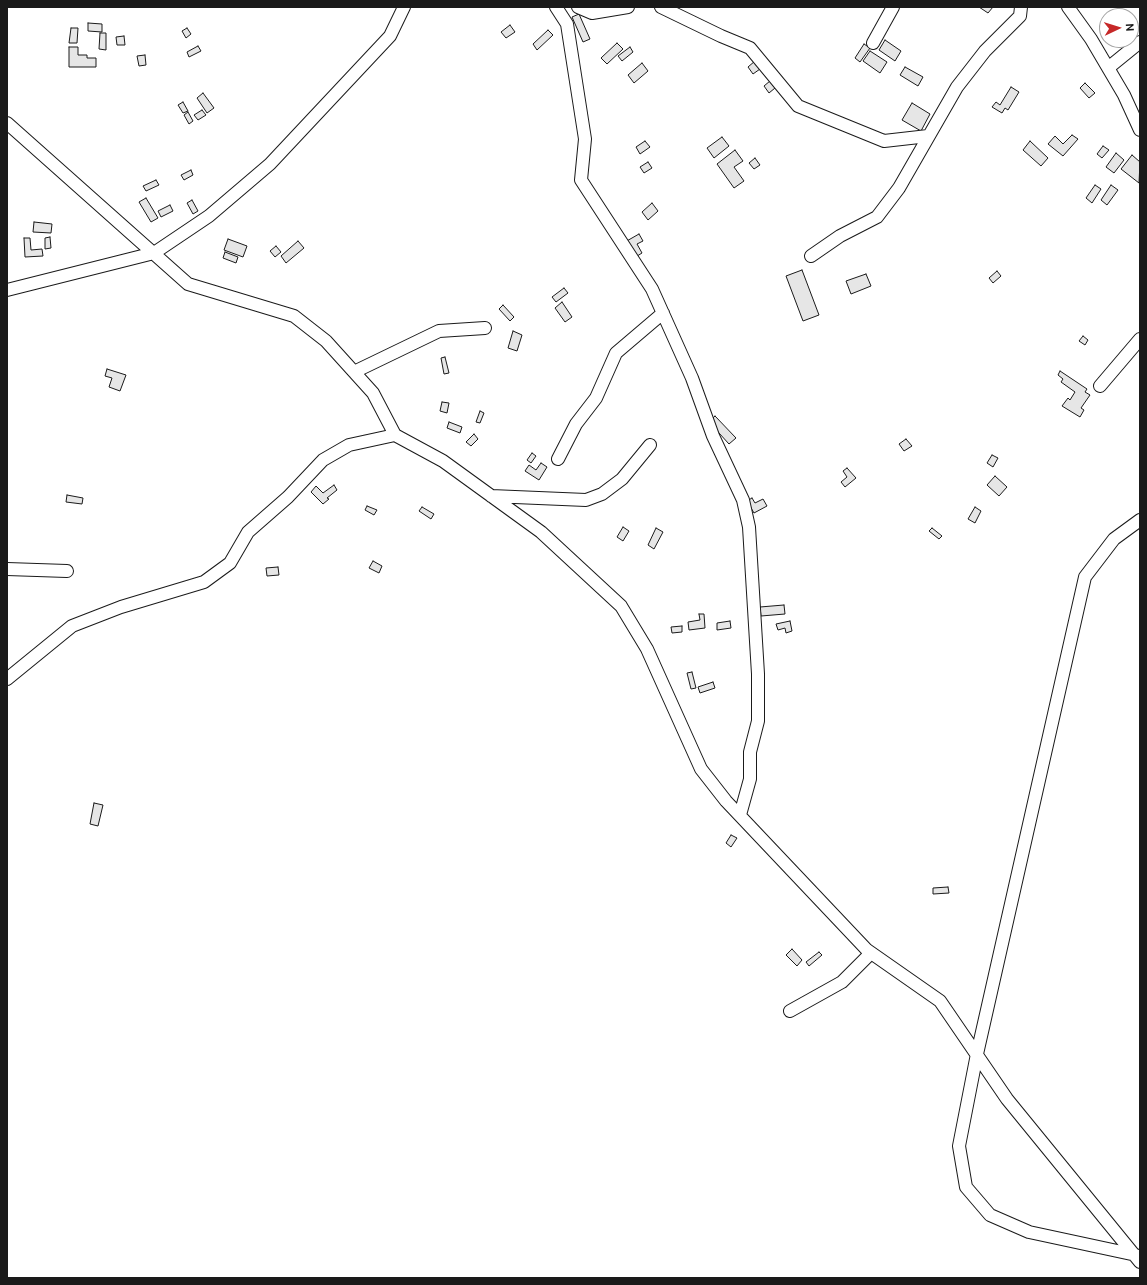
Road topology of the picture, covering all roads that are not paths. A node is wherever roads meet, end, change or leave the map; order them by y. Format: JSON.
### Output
{"nodes":[{"id":1,"x":404,"y":7,"type":"edge"},
{"id":2,"x":556,"y":7,"type":"edge"},
{"id":3,"x":578,"y":7,"type":"edge"},
{"id":4,"x":628,"y":7,"type":"edge"},
{"id":5,"x":661,"y":7,"type":"edge"},
{"id":6,"x":893,"y":7,"type":"edge"},
{"id":7,"x":1021,"y":7,"type":"edge"},
{"id":8,"x":1068,"y":7,"type":"edge"},
{"id":9,"x":1140,"y":42,"type":"edge"},
{"id":10,"x":873,"y":43,"type":"dead end"},
{"id":11,"x":1108,"y":68,"type":"junction"},
{"id":12,"x":7,"y":123,"type":"edge"},
{"id":13,"x":1140,"y":130,"type":"edge"},
{"id":14,"x":928,"y":136,"type":"junction"},
{"id":15,"x":154,"y":253,"type":"junction"},
{"id":16,"x":811,"y":256,"type":"dead end"},
{"id":17,"x":7,"y":290,"type":"edge"},
{"id":18,"x":663,"y":313,"type":"junction"},
{"id":19,"x":485,"y":328,"type":"dead end"},
{"id":20,"x":1140,"y":340,"type":"edge"},
{"id":21,"x":354,"y":372,"type":"junction"},
{"id":22,"x":1100,"y":386,"type":"dead end"},
{"id":23,"x":395,"y":435,"type":"junction"},
{"id":24,"x":650,"y":445,"type":"dead end"},
{"id":25,"x":558,"y":460,"type":"dead end"},
{"id":26,"x":491,"y":496,"type":"junction"},
{"id":27,"x":1140,"y":520,"type":"edge"},
{"id":28,"x":7,"y":569,"type":"edge"},
{"id":29,"x":67,"y":571,"type":"dead end"},
{"id":30,"x":7,"y":679,"type":"edge"},
{"id":31,"x":740,"y":815,"type":"junction"},
{"id":32,"x":871,"y":953,"type":"junction"},
{"id":33,"x":790,"y":1011,"type":"dead end"},
{"id":34,"x":977,"y":1054,"type":"junction"},
{"id":35,"x":1138,"y":1258,"type":"edge"}],
"edges":[{"from":1,"to":15,"type":"street"},
{"from":2,"to":18,"type":"street"},
{"from":3,"to":4,"type":"street"},
{"from":5,"to":14,"type":"street"},
{"from":6,"to":10,"type":"street"},
{"from":7,"to":14,"type":"street"},
{"from":8,"to":11,"type":"street"},
{"from":9,"to":11,"type":"street"},
{"from":11,"to":13,"type":"street"},
{"from":12,"to":15,"type":"street"},
{"from":14,"to":16,"type":"street"},
{"from":15,"to":17,"type":"street"},
{"from":15,"to":21,"type":"street"},
{"from":18,"to":25,"type":"street"},
{"from":18,"to":31,"type":"street"},
{"from":19,"to":21,"type":"street"},
{"from":20,"to":22,"type":"street"},
{"from":21,"to":23,"type":"street"},
{"from":23,"to":26,"type":"street"},
{"from":23,"to":30,"type":"street"},
{"from":24,"to":26,"type":"street"},
{"from":26,"to":31,"type":"street"},
{"from":27,"to":34,"type":"street"},
{"from":28,"to":29,"type":"street"},
{"from":31,"to":32,"type":"street"},
{"from":32,"to":33,"type":"street"},
{"from":32,"to":34,"type":"street"},
{"from":34,"to":35,"type":"street"},
{"from":34,"to":35,"type":"street"}]}
